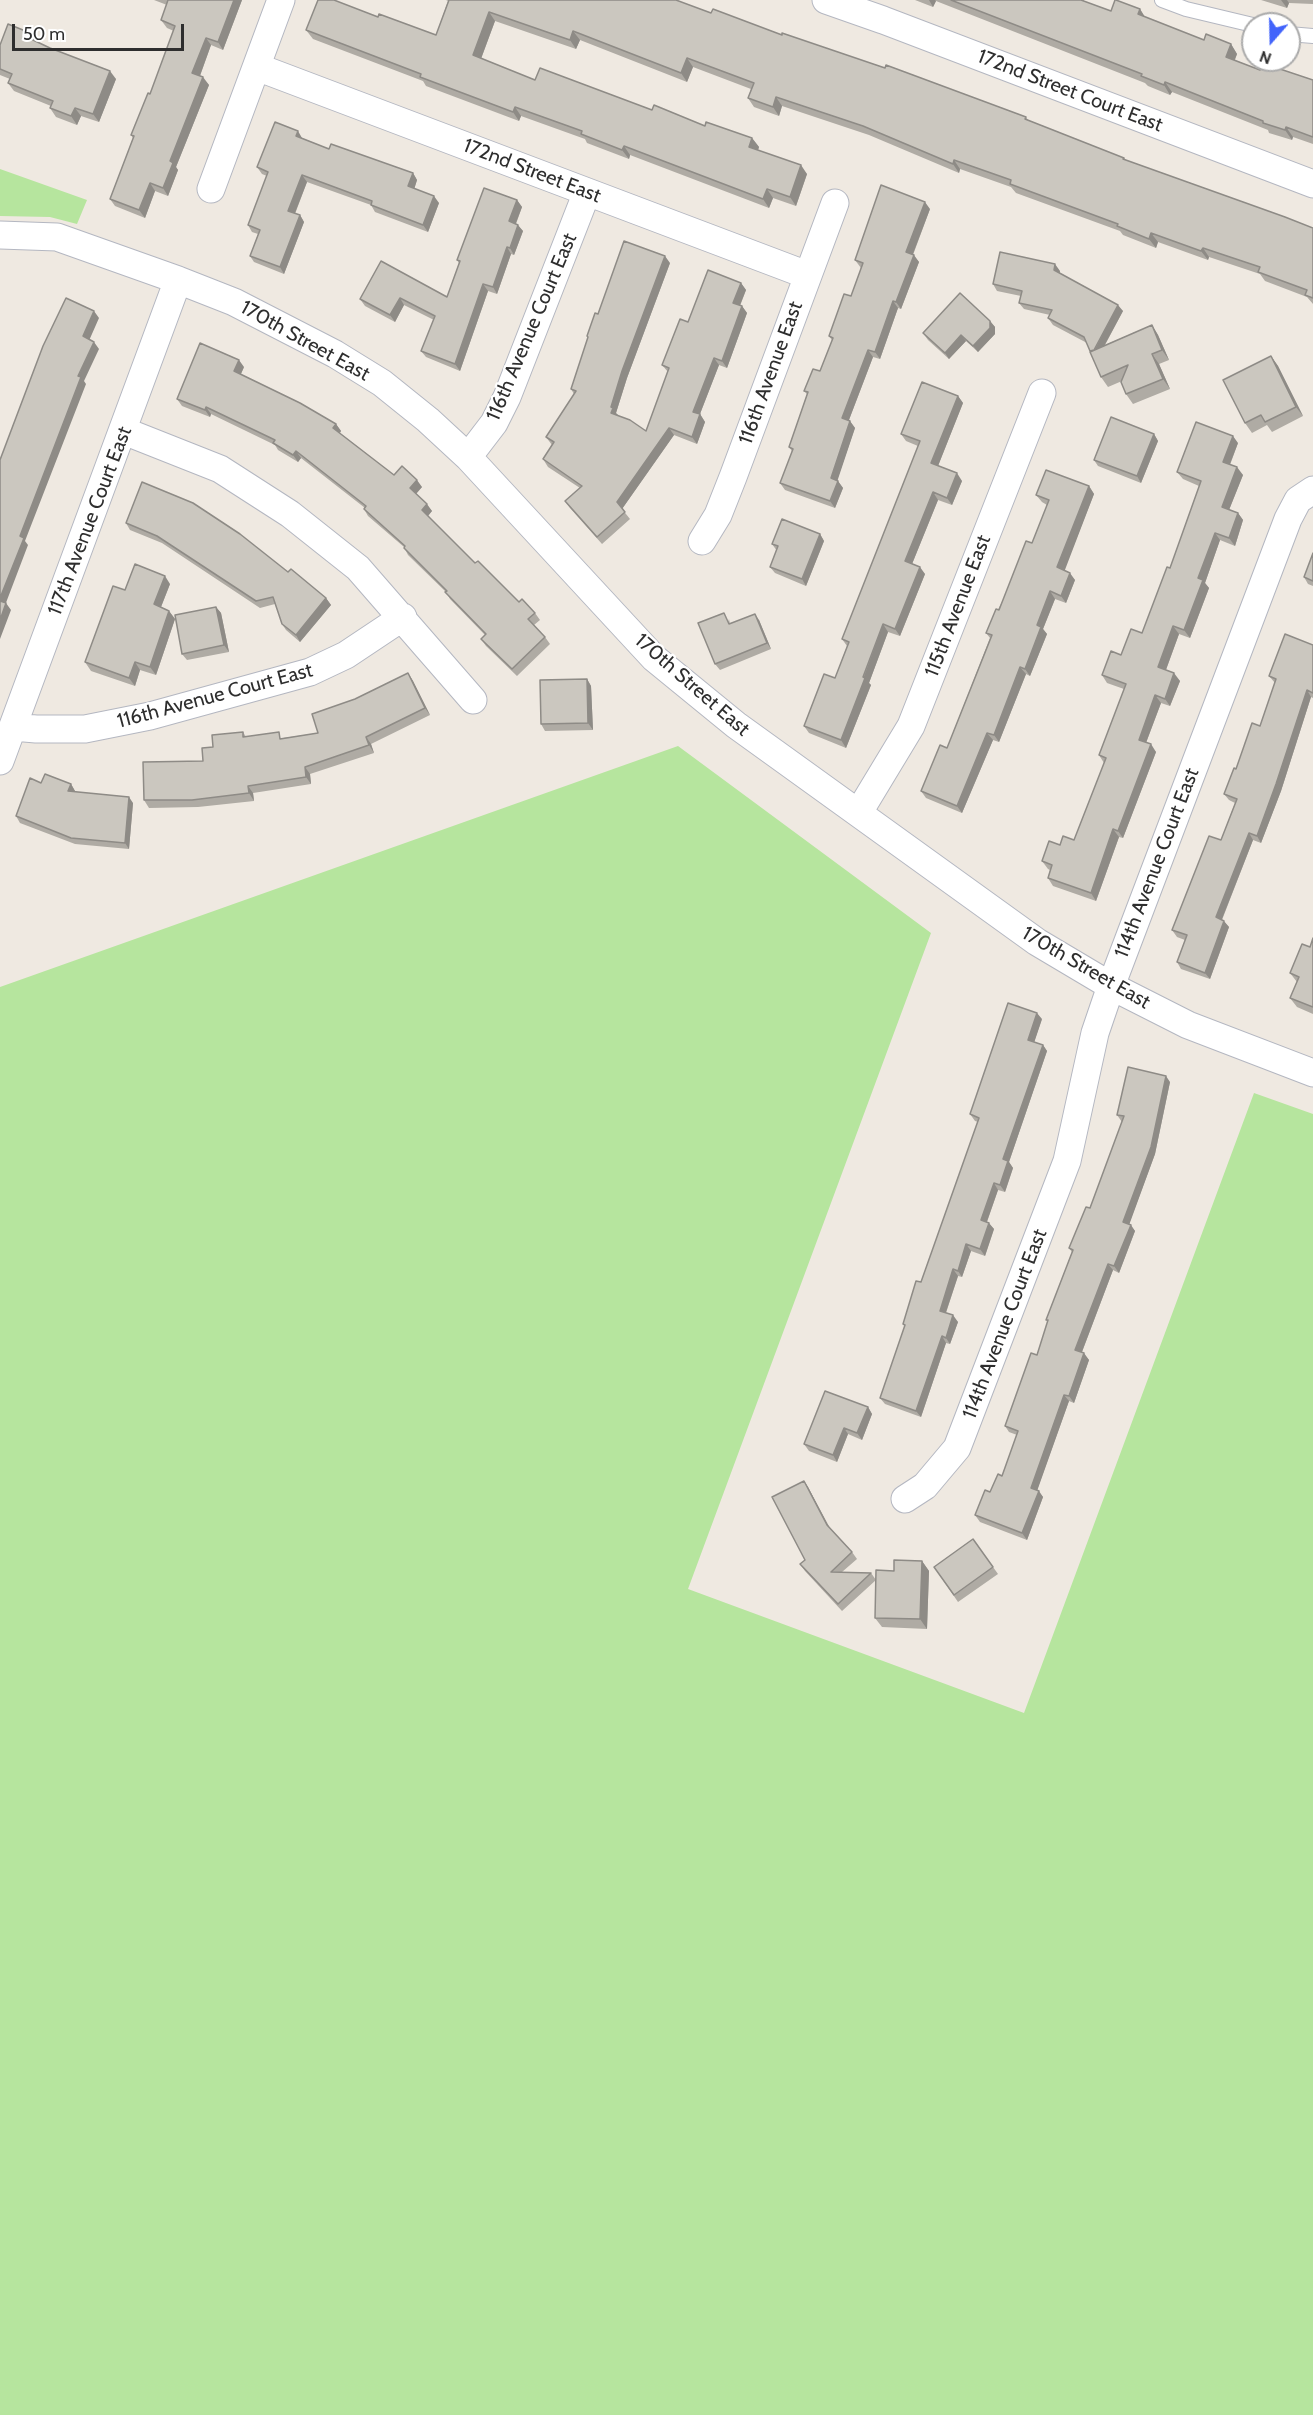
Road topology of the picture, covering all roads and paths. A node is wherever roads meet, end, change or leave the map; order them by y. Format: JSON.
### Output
{"nodes":[{"id":1,"x":281,"y":0,"type":"edge"},
{"id":2,"x":1162,"y":0,"type":"edge"},
{"id":3,"x":838,"y":2,"type":"edge"},
{"id":4,"x":1241,"y":22,"type":"edge"},
{"id":5,"x":257,"y":67,"type":"junction"},
{"id":6,"x":1313,"y":184,"type":"edge"},
{"id":7,"x":211,"y":189,"type":"dead end"},
{"id":8,"x":587,"y":192,"type":"junction"},
{"id":9,"x":835,"y":203,"type":"dead end"},
{"id":10,"x":0,"y":235,"type":"edge"},
{"id":11,"x":807,"y":275,"type":"junction"},
{"id":12,"x":178,"y":280,"type":"junction"},
{"id":13,"x":1042,"y":393,"type":"dead end"},
{"id":14,"x":124,"y":431,"type":"junction"},
{"id":15,"x":468,"y":458,"type":"junction"},
{"id":16,"x":1311,"y":491,"type":"edge"},
{"id":17,"x":702,"y":541,"type":"dead end"},
{"id":18,"x":403,"y":617,"type":"junction"},
{"id":19,"x":473,"y":700,"type":"dead end"},
{"id":20,"x":13,"y":727,"type":"junction"},
{"id":21,"x":0,"y":761,"type":"edge"},
{"id":22,"x":859,"y":812,"type":"junction"},
{"id":23,"x":1111,"y":986,"type":"junction"},
{"id":24,"x":1313,"y":1073,"type":"edge"},
{"id":25,"x":905,"y":1499,"type":"dead end"}],
"edges":[{"from":1,"to":5,"type":"street"},
{"from":2,"to":4,"type":"lane"},
{"from":3,"to":6,"type":"street","name":"172nd Street Court East"},
{"from":5,"to":7,"type":"street"},
{"from":5,"to":8,"type":"street","name":"172nd Street East"},
{"from":8,"to":11,"type":"street","name":"172nd Street East"},
{"from":8,"to":15,"type":"street","name":"116th Avenue Court East"},
{"from":9,"to":11,"type":"street","name":"116th Avenue East"},
{"from":10,"to":12,"type":"street","name":"170th Street East"},
{"from":11,"to":17,"type":"street","name":"116th Avenue East"},
{"from":12,"to":14,"type":"street","name":"117th Avenue Court East"},
{"from":12,"to":15,"type":"street","name":"170th Street East"},
{"from":13,"to":22,"type":"street","name":"115th Avenue East"},
{"from":14,"to":18,"type":"street"},
{"from":14,"to":20,"type":"street","name":"117th Avenue Court East"},
{"from":15,"to":22,"type":"street","name":"170th Street East"},
{"from":16,"to":23,"type":"street","name":"114th Avenue Court East"},
{"from":18,"to":19,"type":"street"},
{"from":18,"to":20,"type":"street","name":"116th Avenue Court East"},
{"from":20,"to":21,"type":"street","name":"117th Avenue Court East"},
{"from":22,"to":23,"type":"street","name":"170th Street East"},
{"from":23,"to":24,"type":"street","name":"170th Street East"},
{"from":23,"to":25,"type":"street","name":"114th Avenue Court East"}]}
